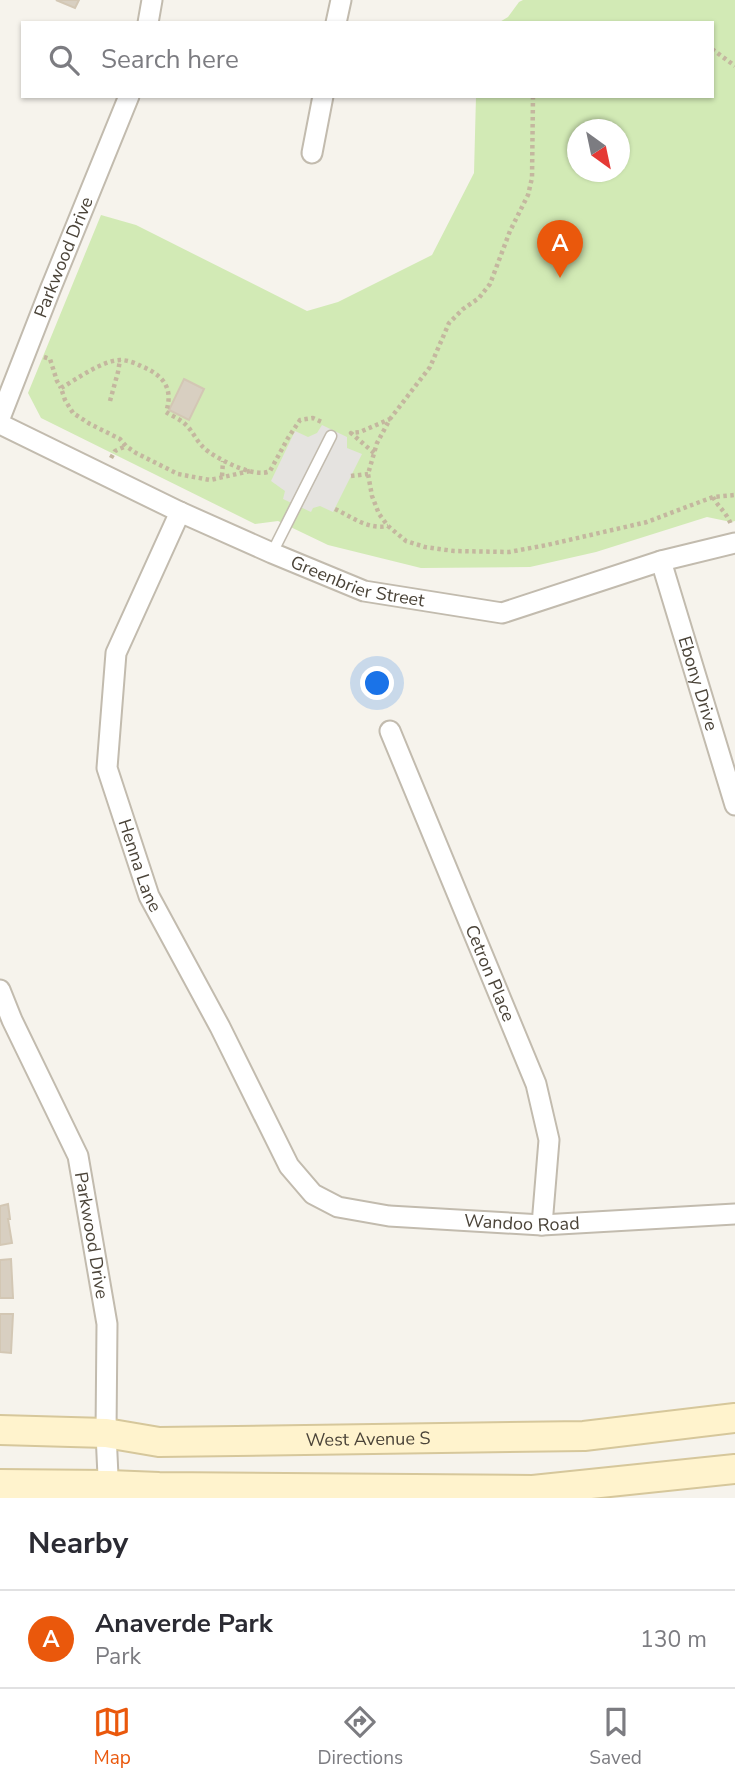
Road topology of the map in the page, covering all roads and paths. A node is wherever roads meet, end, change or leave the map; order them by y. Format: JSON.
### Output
{"nodes":[{"id":1,"x":152,"y":0,"type":"edge"},
{"id":2,"x":341,"y":0,"type":"edge"},
{"id":3,"x":148,"y":21,"type":"edge"},
{"id":4,"x":337,"y":21,"type":"edge"},
{"id":5,"x":714,"y":50,"type":"edge"},
{"id":6,"x":735,"y":66,"type":"edge"},
{"id":7,"x":128,"y":98,"type":"edge"},
{"id":8,"x":323,"y":98,"type":"edge"},
{"id":9,"x":533,"y":98,"type":"edge"},
{"id":10,"x":312,"y":153,"type":"dead end"},
{"id":11,"x":27,"y":349,"type":"junction"},
{"id":12,"x":120,"y":360,"type":"junction"},
{"id":13,"x":61,"y":388,"type":"junction"},
{"id":14,"x":110,"y":401,"type":"dead end"},
{"id":15,"x":0,"y":418,"type":"edge"},
{"id":16,"x":390,"y":419,"type":"junction"},
{"id":17,"x":325,"y":423,"type":"dead end"},
{"id":18,"x":0,"y":424,"type":"edge"},
{"id":19,"x":344,"y":431,"type":"dead end"},
{"id":20,"x":351,"y":433,"type":"junction"},
{"id":21,"x":331,"y":436,"type":"dead end"},
{"id":22,"x":374,"y":453,"type":"junction"},
{"id":23,"x":223,"y":461,"type":"junction"},
{"id":24,"x":250,"y":471,"type":"junction"},
{"id":25,"x":368,"y":474,"type":"junction"},
{"id":26,"x":222,"y":477,"type":"junction"},
{"id":27,"x":351,"y":477,"type":"dead end"},
{"id":28,"x":735,"y":495,"type":"edge"},
{"id":29,"x":713,"y":497,"type":"junction"},
{"id":30,"x":335,"y":509,"type":"dead end"},
{"id":31,"x":180,"y":512,"type":"junction"},
{"id":32,"x":388,"y":526,"type":"junction"},
{"id":33,"x":733,"y":536,"type":"edge"},
{"id":34,"x":272,"y":553,"type":"junction"},
{"id":35,"x":661,"y":561,"type":"junction"},
{"id":36,"x":390,"y":731,"type":"dead end"},
{"id":37,"x":735,"y":805,"type":"edge"},
{"id":38,"x":0,"y":990,"type":"edge"},
{"id":39,"x":6,"y":1023,"type":"edge"},
{"id":40,"x":313,"y":1194,"type":"joint"},
{"id":41,"x":735,"y":1214,"type":"edge"},
{"id":42,"x":542,"y":1225,"type":"junction"},
{"id":43,"x":735,"y":1418,"type":"edge"},
{"id":44,"x":0,"y":1430,"type":"edge"},
{"id":45,"x":106,"y":1433,"type":"junction"},
{"id":46,"x":735,"y":1469,"type":"edge"},
{"id":47,"x":0,"y":1484,"type":"edge"},
{"id":48,"x":109,"y":1491,"type":"edge"}],
"edges":[{"from":1,"to":3,"type":"street"},
{"from":2,"to":4,"type":"street"},
{"from":5,"to":6,"type":"path"},
{"from":7,"to":11,"type":"street","name":"Parkwood Drive"},
{"from":8,"to":10,"type":"street"},
{"from":9,"to":16,"type":"path"},
{"from":11,"to":13,"type":"path"},
{"from":11,"to":15,"type":"street","name":"Parkwood Drive"},
{"from":12,"to":13,"type":"path"},
{"from":12,"to":14,"type":"path"},
{"from":12,"to":23,"type":"path"},
{"from":13,"to":26,"type":"path"},
{"from":16,"to":20,"type":"path"},
{"from":16,"to":22,"type":"path"},
{"from":17,"to":24,"type":"path"},
{"from":18,"to":31,"type":"street","name":"Greenbrier Street"},
{"from":19,"to":20,"type":"path"},
{"from":20,"to":22,"type":"path"},
{"from":21,"to":34,"type":"lane"},
{"from":22,"to":25,"type":"path"},
{"from":23,"to":24,"type":"path"},
{"from":23,"to":26,"type":"path"},
{"from":24,"to":26,"type":"path"},
{"from":25,"to":27,"type":"path"},
{"from":25,"to":32,"type":"path"},
{"from":28,"to":29,"type":"path"},
{"from":29,"to":32,"type":"path"},
{"from":29,"to":33,"type":"path"},
{"from":30,"to":32,"type":"path"},
{"from":31,"to":34,"type":"street","name":"Greenbrier Street"},
{"from":31,"to":40,"type":"street","name":"Henna Lane"},
{"from":33,"to":35,"type":"street","name":"Greenbrier Street"},
{"from":34,"to":35,"type":"street","name":"Greenbrier Street"},
{"from":35,"to":37,"type":"street","name":"Ebony Drive"},
{"from":36,"to":42,"type":"street","name":"Cetron Place"},
{"from":38,"to":39,"type":"street","name":"Parkwood Drive"},
{"from":39,"to":45,"type":"street","name":"Parkwood Drive"},
{"from":40,"to":42,"type":"street","name":"Wandoo Road"},
{"from":41,"to":42,"type":"street","name":"Wandoo Road"},
{"from":43,"to":45,"type":"street","name":"West Avenue S"},
{"from":44,"to":45,"type":"street","name":"West Avenue S"},
{"from":45,"to":48,"type":"street","name":"Parkwood Drive"},
{"from":46,"to":48,"type":"street"},
{"from":47,"to":48,"type":"street"}]}
